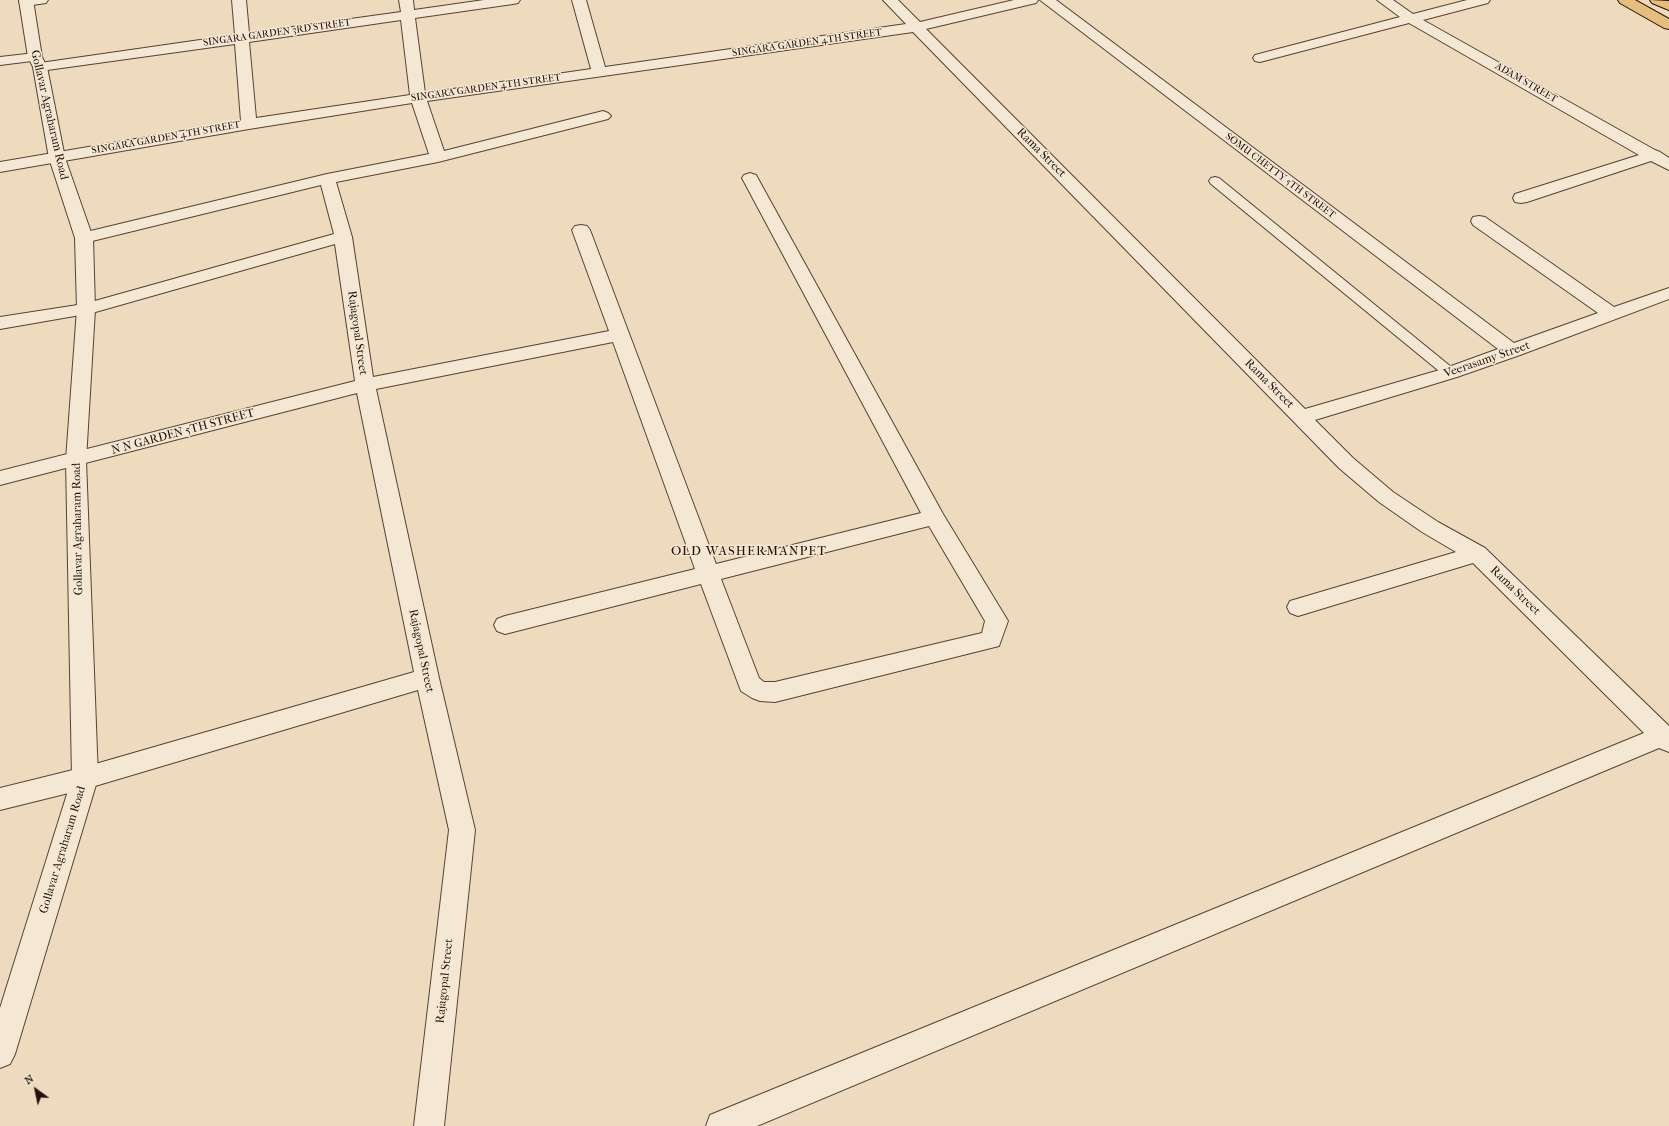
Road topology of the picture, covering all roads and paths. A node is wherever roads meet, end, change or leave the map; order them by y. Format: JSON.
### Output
{"nodes":[{"id":1,"x":41,"y":0,"type":"edge"},
{"id":2,"x":239,"y":0,"type":"edge"},
{"id":3,"x":406,"y":0,"type":"edge"},
{"id":4,"x":513,"y":0,"type":"edge"},
{"id":5,"x":579,"y":0,"type":"edge"},
{"id":6,"x":890,"y":0,"type":"edge"},
{"id":7,"x":1031,"y":0,"type":"edge"},
{"id":8,"x":1047,"y":0,"type":"edge"},
{"id":9,"x":1384,"y":0,"type":"edge"},
{"id":10,"x":1483,"y":0,"type":"edge"},
{"id":11,"x":1625,"y":0,"type":"edge"},
{"id":12,"x":1657,"y":0,"type":"edge"},
{"id":13,"x":26,"y":1,"type":"edge"},
{"id":14,"x":1669,"y":6,"type":"edge"},
{"id":15,"x":409,"y":15,"type":"junction"},
{"id":16,"x":1410,"y":18,"type":"junction"},
{"id":17,"x":1669,"y":25,"type":"edge"},
{"id":18,"x":917,"y":27,"type":"junction"},
{"id":19,"x":242,"y":38,"type":"junction"},
{"id":20,"x":1260,"y":58,"type":"dead end"},
{"id":21,"x":0,"y":61,"type":"edge"},
{"id":22,"x":37,"y":62,"type":"junction"},
{"id":23,"x":599,"y":72,"type":"junction"},
{"id":24,"x":418,"y":98,"type":"junction"},
{"id":25,"x":603,"y":116,"type":"dead end"},
{"id":26,"x":249,"y":124,"type":"junction"},
{"id":27,"x":1654,"y":155,"type":"junction"},
{"id":28,"x":438,"y":156,"type":"junction"},
{"id":29,"x":57,"y":158,"type":"junction"},
{"id":30,"x":1669,"y":165,"type":"edge"},
{"id":31,"x":0,"y":167,"type":"edge"},
{"id":32,"x":750,"y":178,"type":"dead end"},
{"id":33,"x":327,"y":179,"type":"junction"},
{"id":34,"x":1214,"y":181,"type":"dead end"},
{"id":35,"x":1521,"y":198,"type":"dead end"},
{"id":36,"x":1479,"y":221,"type":"dead end"},
{"id":37,"x":582,"y":230,"type":"dead end"},
{"id":38,"x":343,"y":237,"type":"junction"},
{"id":39,"x":84,"y":238,"type":"junction"},
{"id":40,"x":1669,"y":293,"type":"edge"},
{"id":41,"x":86,"y":308,"type":"junction"},
{"id":42,"x":1612,"y":314,"type":"junction"},
{"id":43,"x":0,"y":323,"type":"edge"},
{"id":44,"x":619,"y":335,"type":"junction"},
{"id":45,"x":1513,"y":351,"type":"junction"},
{"id":46,"x":1450,"y":373,"type":"junction"},
{"id":47,"x":365,"y":385,"type":"junction"},
{"id":48,"x":1302,"y":417,"type":"junction"},
{"id":49,"x":76,"y":460,"type":"junction"},
{"id":50,"x":0,"y":478,"type":"edge"},
{"id":51,"x":934,"y":517,"type":"junction"},
{"id":52,"x":1477,"y":554,"type":"junction"},
{"id":53,"x":707,"y":573,"type":"junction"},
{"id":54,"x":1298,"y":607,"type":"dead end"},
{"id":55,"x":505,"y":626,"type":"dead end"},
{"id":56,"x":427,"y":678,"type":"junction"},
{"id":57,"x":1666,"y":739,"type":"edge"},
{"id":58,"x":85,"y":778,"type":"junction"},
{"id":59,"x":0,"y":799,"type":"edge"},
{"id":60,"x":0,"y":1054,"type":"edge"},
{"id":61,"x":429,"y":1126,"type":"edge"},
{"id":62,"x":722,"y":1126,"type":"edge"}],
"edges":[{"from":1,"to":13,"type":"street"},
{"from":2,"to":19,"type":"street"},
{"from":3,"to":15,"type":"street"},
{"from":4,"to":15,"type":"street","name":"SINGARA GARDEN 3RD STREET"},
{"from":5,"to":23,"type":"street"},
{"from":6,"to":18,"type":"street","name":"Rama Street"},
{"from":7,"to":18,"type":"street","name":"SINGARA GARDEN 4TH STREET"},
{"from":8,"to":45,"type":"street","name":"SOMU CHETTY 5TH STREET"},
{"from":9,"to":16,"type":"street","name":"ADAM STREET"},
{"from":10,"to":16,"type":"street"},
{"from":11,"to":17,"type":"main road"},
{"from":12,"to":14,"type":"main road"},
{"from":13,"to":22,"type":"street","name":"Gollavar Agraharam Road"},
{"from":15,"to":19,"type":"street","name":"SINGARA GARDEN 3RD STREET"},
{"from":15,"to":24,"type":"street"},
{"from":16,"to":20,"type":"street"},
{"from":16,"to":27,"type":"street","name":"ADAM STREET"},
{"from":18,"to":23,"type":"street","name":"SINGARA GARDEN 4TH STREET"},
{"from":18,"to":48,"type":"street","name":"Rama Street"},
{"from":19,"to":22,"type":"street","name":"SINGARA GARDEN 3RD STREET"},
{"from":19,"to":26,"type":"street"},
{"from":21,"to":22,"type":"street","name":"SINGARA GARDEN 3RD STREET"},
{"from":22,"to":29,"type":"street","name":"Gollavar Agraharam Road"},
{"from":23,"to":24,"type":"street","name":"SINGARA GARDEN 4TH STREET"},
{"from":24,"to":26,"type":"street","name":"SINGARA GARDEN 4TH STREET"},
{"from":24,"to":28,"type":"street"},
{"from":25,"to":28,"type":"street"},
{"from":26,"to":29,"type":"street","name":"SINGARA GARDEN 4TH STREET"},
{"from":27,"to":30,"type":"street","name":"ADAM STREET"},
{"from":27,"to":35,"type":"street"},
{"from":28,"to":33,"type":"street"},
{"from":29,"to":31,"type":"street","name":"SINGARA GARDEN 4TH STREET"},
{"from":29,"to":39,"type":"street","name":"Gollavar Agraharam Road"},
{"from":32,"to":51,"type":"street"},
{"from":33,"to":38,"type":"street","name":"Rajagopal Street"},
{"from":33,"to":39,"type":"street"},
{"from":34,"to":46,"type":"lane"},
{"from":36,"to":42,"type":"street"},
{"from":37,"to":44,"type":"street"},
{"from":38,"to":41,"type":"street"},
{"from":38,"to":47,"type":"street","name":"Rajagopal Street"},
{"from":39,"to":41,"type":"street","name":"Gollavar Agraharam Road"},
{"from":40,"to":42,"type":"street","name":"Veerasamy Street"},
{"from":41,"to":43,"type":"street"},
{"from":41,"to":49,"type":"street","name":"Gollavar Agraharam Road"},
{"from":42,"to":45,"type":"street","name":"Veerasamy Street"},
{"from":44,"to":47,"type":"street","name":"N N GARDEN 5TH STREET"},
{"from":44,"to":53,"type":"street"},
{"from":45,"to":46,"type":"street","name":"Veerasamy Street"},
{"from":46,"to":48,"type":"street","name":"Veerasamy Street"},
{"from":47,"to":49,"type":"street","name":"N N GARDEN 5TH STREET"},
{"from":47,"to":56,"type":"street","name":"Rajagopal Street"},
{"from":48,"to":52,"type":"street","name":"Rama Street"},
{"from":49,"to":50,"type":"street","name":"N N GARDEN 5TH STREET"},
{"from":49,"to":58,"type":"street","name":"Gollavar Agraharam Road"},
{"from":51,"to":53,"type":"street"},
{"from":51,"to":53,"type":"street"},
{"from":52,"to":54,"type":"street"},
{"from":52,"to":57,"type":"street","name":"Rama Street"},
{"from":53,"to":55,"type":"street"},
{"from":56,"to":58,"type":"street"},
{"from":56,"to":61,"type":"street","name":"Rajagopal Street"},
{"from":57,"to":62,"type":"street"},
{"from":58,"to":59,"type":"street"},
{"from":58,"to":60,"type":"street","name":"Gollavar Agraharam Road"}]}
